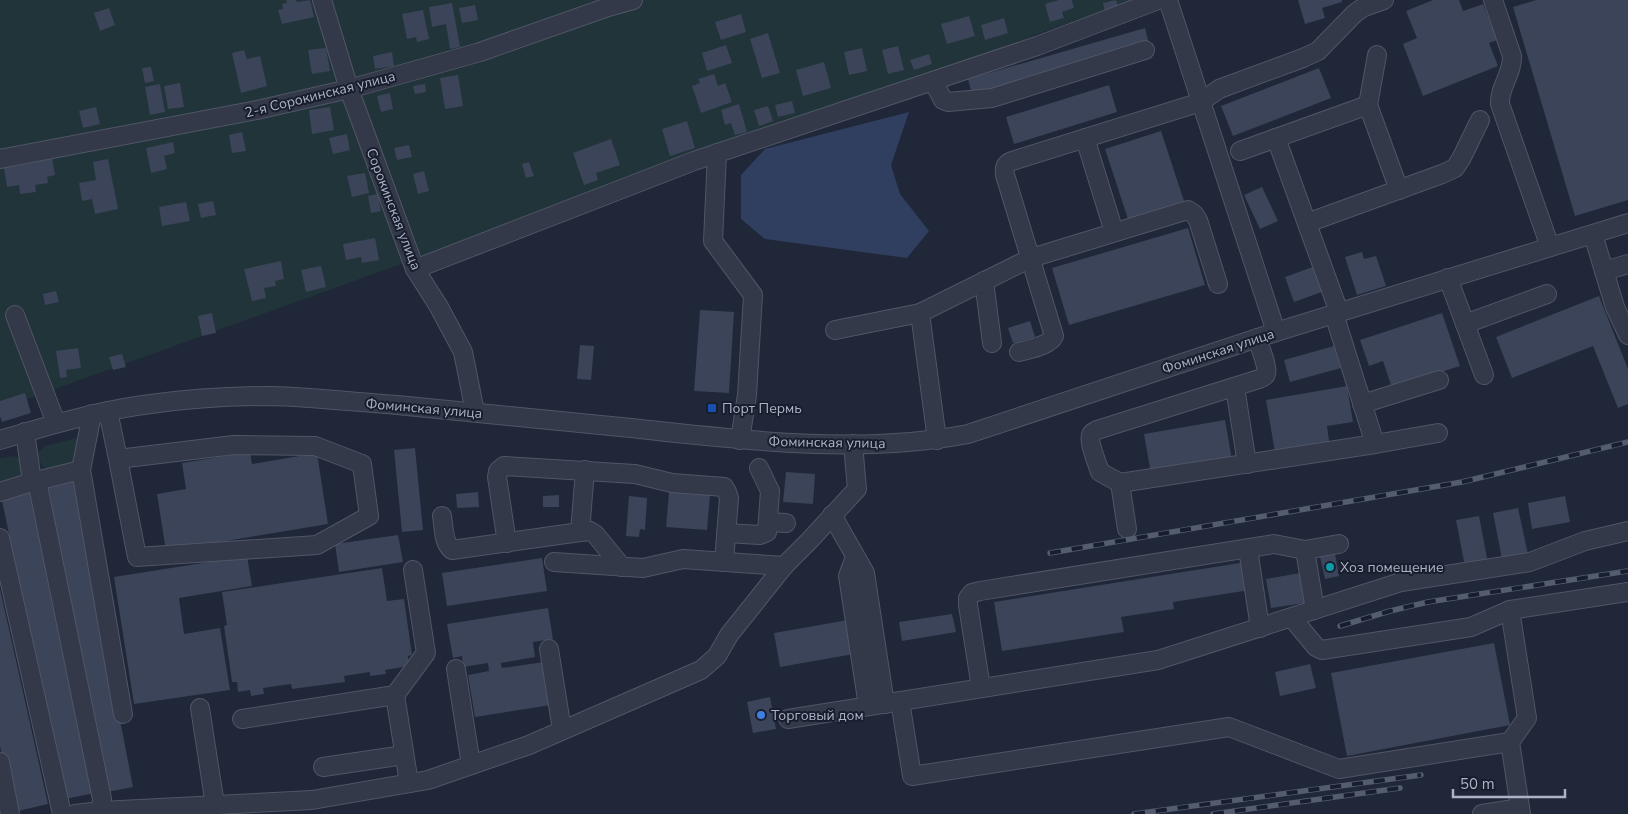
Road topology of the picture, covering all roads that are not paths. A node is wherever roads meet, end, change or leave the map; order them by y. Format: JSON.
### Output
{"nodes":[{"id":1,"x":322,"y":0,"type":"edge"},
{"id":2,"x":633,"y":0,"type":"edge"},
{"id":3,"x":1158,"y":0,"type":"edge"},
{"id":4,"x":1168,"y":0,"type":"edge"},
{"id":5,"x":1384,"y":0,"type":"edge"},
{"id":6,"x":1492,"y":0,"type":"edge"},
{"id":7,"x":1145,"y":50,"type":"dead end"},
{"id":8,"x":1377,"y":55,"type":"dead end"},
{"id":9,"x":933,"y":81,"type":"junction"},
{"id":10,"x":349,"y":89,"type":"junction"},
{"id":11,"x":1200,"y":102,"type":"junction"},
{"id":12,"x":1368,"y":106,"type":"junction"},
{"id":13,"x":1480,"y":120,"type":"dead end"},
{"id":14,"x":1085,"y":138,"type":"junction"},
{"id":15,"x":1276,"y":138,"type":"junction"},
{"id":16,"x":1240,"y":151,"type":"dead end"},
{"id":17,"x":717,"y":153,"type":"junction"},
{"id":18,"x":0,"y":159,"type":"edge"},
{"id":19,"x":1399,"y":190,"type":"junction"},
{"id":20,"x":1307,"y":223,"type":"junction"},
{"id":21,"x":1628,"y":223,"type":"edge"},
{"id":22,"x":1114,"y":232,"type":"junction"},
{"id":23,"x":1593,"y":234,"type":"junction"},
{"id":24,"x":1550,"y":247,"type":"junction"},
{"id":25,"x":1031,"y":258,"type":"junction"},
{"id":26,"x":1628,"y":264,"type":"edge"},
{"id":27,"x":415,"y":269,"type":"junction"},
{"id":28,"x":1604,"y":271,"type":"junction"},
{"id":29,"x":1448,"y":278,"type":"junction"},
{"id":30,"x":984,"y":281,"type":"junction"},
{"id":31,"x":1218,"y":284,"type":"dead end"},
{"id":32,"x":1547,"y":294,"type":"dead end"},
{"id":33,"x":920,"y":313,"type":"junction"},
{"id":34,"x":1336,"y":313,"type":"junction"},
{"id":35,"x":15,"y":315,"type":"dead end"},
{"id":36,"x":1465,"y":324,"type":"junction"},
{"id":37,"x":835,"y":330,"type":"dead end"},
{"id":38,"x":1276,"y":332,"type":"junction"},
{"id":39,"x":1628,"y":335,"type":"edge"},
{"id":40,"x":1257,"y":338,"type":"junction"},
{"id":41,"x":992,"y":343,"type":"dead end"},
{"id":42,"x":1019,"y":352,"type":"dead end"},
{"id":43,"x":1484,"y":375,"type":"dead end"},
{"id":44,"x":1439,"y":380,"type":"dead end"},
{"id":45,"x":1235,"y":386,"type":"junction"},
{"id":46,"x":1362,"y":404,"type":"junction"},
{"id":47,"x":475,"y":412,"type":"junction"},
{"id":48,"x":100,"y":413,"type":"junction"},
{"id":49,"x":56,"y":423,"type":"junction"},
{"id":50,"x":25,"y":432,"type":"junction"},
{"id":51,"x":1438,"y":433,"type":"dead end"},
{"id":52,"x":0,"y":440,"type":"edge"},
{"id":53,"x":740,"y":440,"type":"junction"},
{"id":54,"x":937,"y":440,"type":"junction"},
{"id":55,"x":853,"y":444,"type":"junction"},
{"id":56,"x":1375,"y":444,"type":"junction"},
{"id":57,"x":118,"y":459,"type":"junction"},
{"id":58,"x":1247,"y":464,"type":"junction"},
{"id":59,"x":759,"y":468,"type":"dead end"},
{"id":60,"x":81,"y":470,"type":"junction"},
{"id":61,"x":584,"y":470,"type":"junction"},
{"id":62,"x":34,"y":482,"type":"junction"},
{"id":63,"x":1120,"y":483,"type":"junction"},
{"id":64,"x":0,"y":492,"type":"edge"},
{"id":65,"x":832,"y":515,"type":"junction"},
{"id":66,"x":442,"y":516,"type":"dead end"},
{"id":67,"x":1127,"y":529,"type":"dead end"},
{"id":68,"x":580,"y":532,"type":"junction"},
{"id":69,"x":1628,"y":532,"type":"edge"},
{"id":70,"x":726,"y":533,"type":"junction"},
{"id":71,"x":0,"y":538,"type":"edge"},
{"id":72,"x":507,"y":543,"type":"junction"},
{"id":73,"x":1339,"y":544,"type":"dead end"},
{"id":74,"x":1248,"y":549,"type":"junction"},
{"id":75,"x":1305,"y":550,"type":"junction"},
{"id":76,"x":554,"y":562,"type":"dead end"},
{"id":77,"x":724,"y":562,"type":"junction"},
{"id":78,"x":784,"y":566,"type":"junction"},
{"id":79,"x":622,"y":567,"type":"junction"},
{"id":80,"x":413,"y":570,"type":"dead end"},
{"id":81,"x":1628,"y":592,"type":"edge"},
{"id":82,"x":1314,"y":610,"type":"junction"},
{"id":83,"x":1510,"y":610,"type":"junction"},
{"id":84,"x":1292,"y":618,"type":"junction"},
{"id":85,"x":1260,"y":628,"type":"junction"},
{"id":86,"x":549,"y":649,"type":"dead end"},
{"id":87,"x":456,"y":669,"type":"dead end"},
{"id":88,"x":981,"y":688,"type":"junction"},
{"id":89,"x":395,"y":696,"type":"junction"},
{"id":90,"x":885,"y":704,"type":"junction"},
{"id":91,"x":200,"y":708,"type":"dead end"},
{"id":92,"x":123,"y":714,"type":"dead end"},
{"id":93,"x":242,"y":719,"type":"dead end"},
{"id":94,"x":788,"y":719,"type":"dead end"},
{"id":95,"x":562,"y":730,"type":"junction"},
{"id":96,"x":1510,"y":742,"type":"junction"},
{"id":97,"x":404,"y":755,"type":"junction"},
{"id":98,"x":0,"y":762,"type":"edge"},
{"id":99,"x":471,"y":765,"type":"junction"},
{"id":100,"x":323,"y":768,"type":"dead end"},
{"id":101,"x":409,"y":784,"type":"junction"},
{"id":102,"x":215,"y":805,"type":"junction"},
{"id":103,"x":101,"y":811,"type":"junction"},
{"id":104,"x":1521,"y":811,"type":"edge"},
{"id":105,"x":10,"y":814,"type":"edge"},
{"id":106,"x":62,"y":814,"type":"edge"},
{"id":107,"x":75,"y":814,"type":"edge"},
{"id":108,"x":1482,"y":814,"type":"edge"}],
"edges":[{"from":1,"to":10,"type":"street","name":"Сорокинская улица"},
{"from":2,"to":10,"type":"street","name":"2-я Сорокинская улица"},
{"from":3,"to":9,"type":"street"},
{"from":4,"to":11,"type":"street"},
{"from":5,"to":11,"type":"street"},
{"from":6,"to":24,"type":"street"},
{"from":7,"to":9,"type":"street"},
{"from":8,"to":12,"type":"street"},
{"from":9,"to":17,"type":"street"},
{"from":10,"to":18,"type":"street","name":"2-я Сорокинская улица"},
{"from":10,"to":27,"type":"street","name":"Сорокинская улица"},
{"from":11,"to":14,"type":"street"},
{"from":11,"to":38,"type":"street"},
{"from":12,"to":15,"type":"street"},
{"from":12,"to":19,"type":"street"},
{"from":13,"to":19,"type":"street"},
{"from":14,"to":22,"type":"street"},
{"from":14,"to":25,"type":"street"},
{"from":15,"to":16,"type":"street"},
{"from":15,"to":20,"type":"street"},
{"from":17,"to":27,"type":"street"},
{"from":17,"to":53,"type":"street"},
{"from":19,"to":20,"type":"street"},
{"from":20,"to":34,"type":"street"},
{"from":21,"to":23,"type":"street","name":"Фоминская улица"},
{"from":22,"to":25,"type":"street"},
{"from":22,"to":31,"type":"street"},
{"from":23,"to":24,"type":"street","name":"Фоминская улица"},
{"from":23,"to":28,"type":"street"},
{"from":24,"to":29,"type":"street","name":"Фоминская улица"},
{"from":25,"to":30,"type":"street"},
{"from":25,"to":42,"type":"street"},
{"from":26,"to":28,"type":"street"},
{"from":27,"to":47,"type":"street","name":"Сорокинская улица"},
{"from":28,"to":39,"type":"street"},
{"from":29,"to":34,"type":"street","name":"Фоминская улица"},
{"from":29,"to":36,"type":"street"},
{"from":30,"to":33,"type":"street"},
{"from":30,"to":41,"type":"street"},
{"from":32,"to":36,"type":"street"},
{"from":33,"to":37,"type":"street"},
{"from":33,"to":54,"type":"street"},
{"from":34,"to":38,"type":"street","name":"Фоминская улица"},
{"from":34,"to":46,"type":"street"},
{"from":35,"to":49,"type":"street"},
{"from":36,"to":43,"type":"street"},
{"from":38,"to":40,"type":"street","name":"Фоминская улица"},
{"from":40,"to":45,"type":"street"},
{"from":40,"to":54,"type":"street","name":"Фоминская улица"},
{"from":44,"to":46,"type":"street"},
{"from":45,"to":58,"type":"street"},
{"from":45,"to":63,"type":"street"},
{"from":46,"to":56,"type":"street"},
{"from":47,"to":48,"type":"street","name":"Фоминская улица"},
{"from":47,"to":53,"type":"street","name":"Фоминская улица"},
{"from":48,"to":49,"type":"street","name":"Фоминская улица"},
{"from":48,"to":57,"type":"street"},
{"from":48,"to":60,"type":"street"},
{"from":49,"to":50,"type":"street","name":"Фоминская улица"},
{"from":50,"to":52,"type":"street","name":"Фоминская улица"},
{"from":50,"to":62,"type":"street"},
{"from":51,"to":56,"type":"street"},
{"from":53,"to":55,"type":"street","name":"Фоминская улица"},
{"from":54,"to":55,"type":"street","name":"Фоминская улица"},
{"from":55,"to":65,"type":"street"},
{"from":56,"to":58,"type":"street"},
{"from":57,"to":57,"type":"street"},
{"from":58,"to":63,"type":"street"},
{"from":59,"to":70,"type":"street"},
{"from":60,"to":62,"type":"street"},
{"from":60,"to":92,"type":"street"},
{"from":61,"to":68,"type":"street"},
{"from":61,"to":70,"type":"street"},
{"from":61,"to":72,"type":"street"},
{"from":62,"to":64,"type":"street"},
{"from":62,"to":103,"type":"street"},
{"from":63,"to":67,"type":"street"},
{"from":65,"to":78,"type":"street"},
{"from":65,"to":90,"type":"street"},
{"from":66,"to":72,"type":"street"},
{"from":68,"to":72,"type":"street"},
{"from":68,"to":79,"type":"street"},
{"from":69,"to":82,"type":"street"},
{"from":70,"to":77,"type":"street"},
{"from":71,"to":106,"type":"street"},
{"from":73,"to":75,"type":"street"},
{"from":74,"to":75,"type":"street"},
{"from":74,"to":85,"type":"street"},
{"from":74,"to":88,"type":"street"},
{"from":75,"to":82,"type":"street"},
{"from":76,"to":79,"type":"street"},
{"from":77,"to":78,"type":"street"},
{"from":77,"to":79,"type":"street"},
{"from":78,"to":95,"type":"street"},
{"from":80,"to":89,"type":"street"},
{"from":81,"to":83,"type":"street"},
{"from":82,"to":84,"type":"street"},
{"from":83,"to":84,"type":"street"},
{"from":83,"to":96,"type":"street"},
{"from":84,"to":85,"type":"street"},
{"from":85,"to":88,"type":"street"},
{"from":86,"to":95,"type":"street"},
{"from":87,"to":99,"type":"street"},
{"from":88,"to":90,"type":"street"},
{"from":89,"to":93,"type":"street"},
{"from":89,"to":97,"type":"street"},
{"from":90,"to":94,"type":"street"},
{"from":90,"to":96,"type":"street"},
{"from":91,"to":102,"type":"street"},
{"from":95,"to":99,"type":"street"},
{"from":96,"to":104,"type":"street"},
{"from":97,"to":100,"type":"street"},
{"from":97,"to":101,"type":"street"},
{"from":98,"to":105,"type":"street"},
{"from":99,"to":101,"type":"street"},
{"from":101,"to":102,"type":"street"},
{"from":102,"to":103,"type":"street"},
{"from":103,"to":107,"type":"street"},
{"from":104,"to":108,"type":"street"}]}
